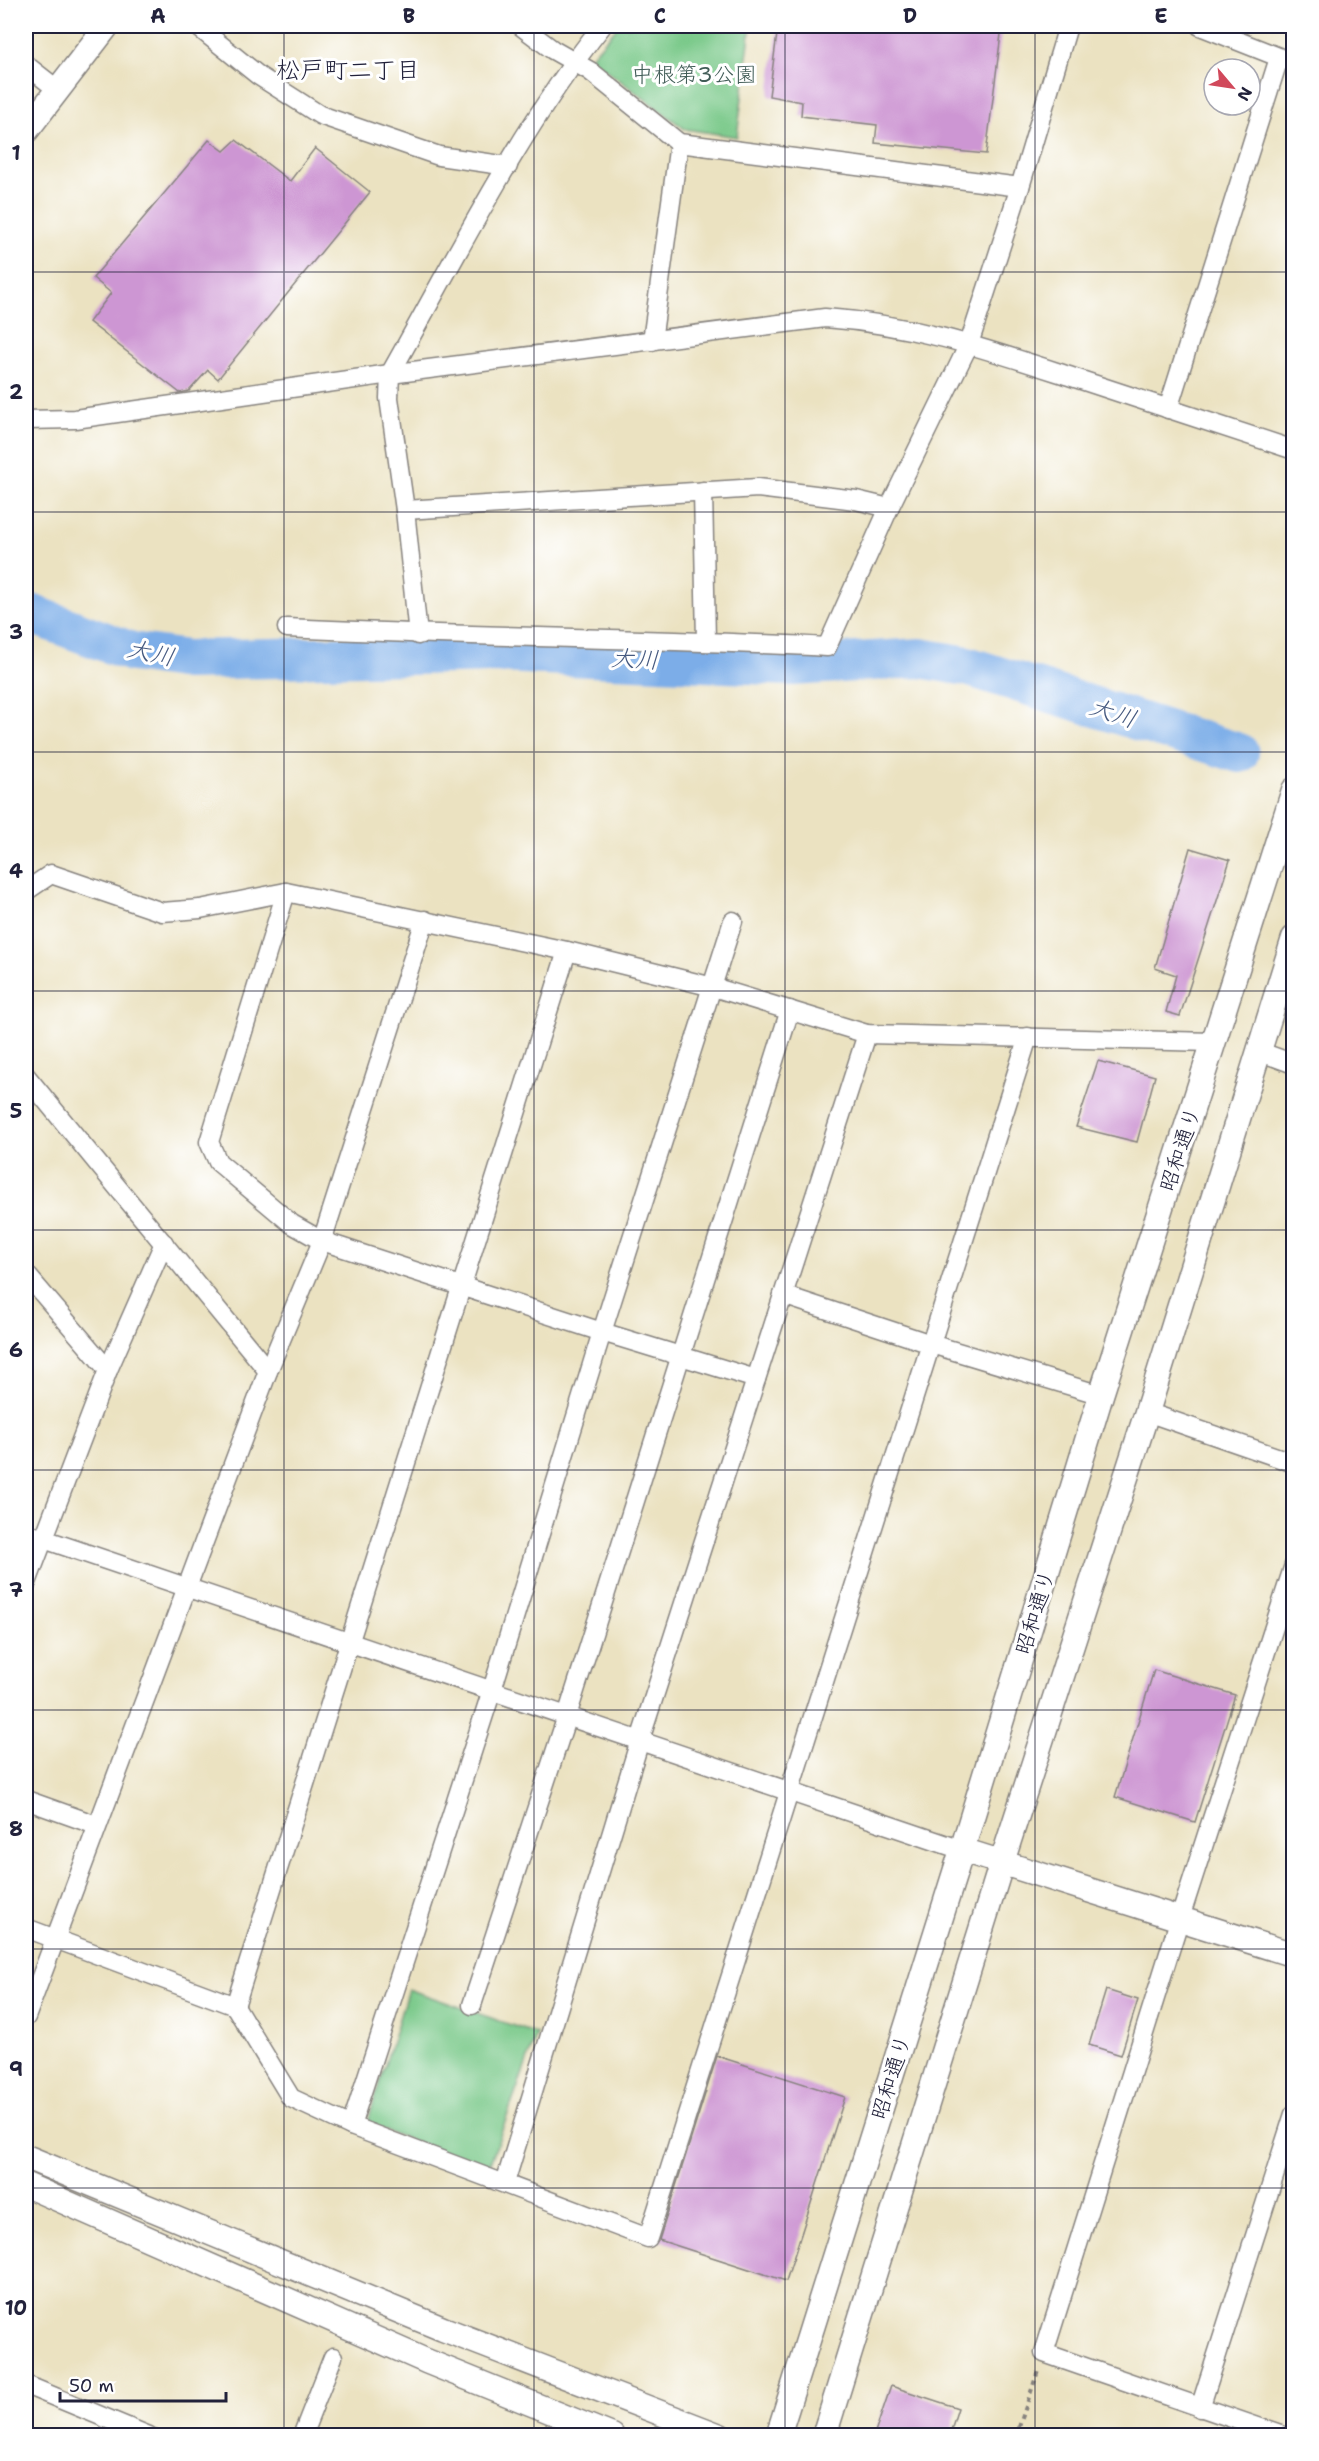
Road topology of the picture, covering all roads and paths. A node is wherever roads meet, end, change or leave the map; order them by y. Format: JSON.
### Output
{"nodes":[{"id":1,"x":107,"y":26,"type":"edge"},
{"id":2,"x":197,"y":26,"type":"edge"},
{"id":3,"x":521,"y":26,"type":"edge"},
{"id":4,"x":602,"y":26,"type":"edge"},
{"id":5,"x":1068,"y":26,"type":"edge"},
{"id":6,"x":1200,"y":26,"type":"edge"},
{"id":7,"x":1286,"y":60,"type":"edge"},
{"id":8,"x":573,"y":63,"type":"junction"},
{"id":9,"x":26,"y":65,"type":"edge"},
{"id":10,"x":58,"y":90,"type":"junction"},
{"id":11,"x":26,"y":131,"type":"edge"},
{"id":12,"x":679,"y":143,"type":"junction"},
{"id":13,"x":508,"y":166,"type":"junction"},
{"id":14,"x":1020,"y":188,"type":"junction"},
{"id":15,"x":652,"y":340,"type":"junction"},
{"id":16,"x":969,"y":344,"type":"junction"},
{"id":17,"x":390,"y":374,"type":"junction"},
{"id":18,"x":1168,"y":409,"type":"junction"},
{"id":19,"x":26,"y":420,"type":"edge"},
{"id":20,"x":1293,"y":450,"type":"edge"},
{"id":21,"x":703,"y":490,"type":"junction"},
{"id":22,"x":889,"y":508,"type":"junction"},
{"id":23,"x":405,"y":510,"type":"junction"},
{"id":24,"x":287,"y":628,"type":"dead end"},
{"id":25,"x":418,"y":635,"type":"junction"},
{"id":26,"x":706,"y":641,"type":"junction"},
{"id":27,"x":1293,"y":790,"type":"edge"},
{"id":28,"x":26,"y":891,"type":"edge"},
{"id":29,"x":286,"y":892,"type":"junction"},
{"id":30,"x":425,"y":920,"type":"junction"},
{"id":31,"x":733,"y":921,"type":"dead end"},
{"id":32,"x":1293,"y":938,"type":"edge"},
{"id":33,"x":567,"y":951,"type":"junction"},
{"id":34,"x":713,"y":987,"type":"junction"},
{"id":35,"x":790,"y":1010,"type":"junction"},
{"id":36,"x":867,"y":1034,"type":"junction"},
{"id":37,"x":1028,"y":1036,"type":"junction"},
{"id":38,"x":1214,"y":1042,"type":"junction"},
{"id":39,"x":1258,"y":1051,"type":"junction"},
{"id":40,"x":1293,"y":1064,"type":"edge"},
{"id":41,"x":26,"y":1076,"type":"edge"},
{"id":42,"x":322,"y":1241,"type":"junction"},
{"id":43,"x":164,"y":1243,"type":"junction"},
{"id":44,"x":26,"y":1274,"type":"edge"},
{"id":45,"x":462,"y":1287,"type":"junction"},
{"id":46,"x":783,"y":1295,"type":"junction"},
{"id":47,"x":602,"y":1332,"type":"junction"},
{"id":48,"x":931,"y":1344,"type":"junction"},
{"id":49,"x":680,"y":1356,"type":"junction"},
{"id":50,"x":108,"y":1370,"type":"junction"},
{"id":51,"x":268,"y":1371,"type":"junction"},
{"id":52,"x":756,"y":1379,"type":"junction"},
{"id":53,"x":1101,"y":1395,"type":"junction"},
{"id":54,"x":1147,"y":1412,"type":"junction"},
{"id":55,"x":1293,"y":1463,"type":"edge"},
{"id":56,"x":26,"y":1533,"type":"edge"},
{"id":57,"x":44,"y":1539,"type":"junction"},
{"id":58,"x":1293,"y":1565,"type":"edge"},
{"id":59,"x":26,"y":1585,"type":"edge"},
{"id":60,"x":185,"y":1588,"type":"junction"},
{"id":61,"x":349,"y":1643,"type":"junction"},
{"id":62,"x":492,"y":1690,"type":"junction"},
{"id":63,"x":567,"y":1716,"type":"junction"},
{"id":64,"x":640,"y":1740,"type":"junction"},
{"id":65,"x":790,"y":1790,"type":"junction"},
{"id":66,"x":26,"y":1800,"type":"edge"},
{"id":67,"x":96,"y":1825,"type":"junction"},
{"id":68,"x":962,"y":1850,"type":"junction"},
{"id":69,"x":1002,"y":1862,"type":"junction"},
{"id":70,"x":1180,"y":1918,"type":"junction"},
{"id":71,"x":26,"y":1928,"type":"edge"},
{"id":72,"x":54,"y":1939,"type":"junction"},
{"id":73,"x":1293,"y":1955,"type":"edge"},
{"id":74,"x":472,"y":2005,"type":"dead end"},
{"id":75,"x":235,"y":2006,"type":"junction"},
{"id":76,"x":26,"y":2017,"type":"edge"},
{"id":77,"x":1293,"y":2114,"type":"edge"},
{"id":78,"x":351,"y":2126,"type":"junction"},
{"id":79,"x":26,"y":2157,"type":"edge"},
{"id":80,"x":505,"y":2183,"type":"junction"},
{"id":81,"x":26,"y":2185,"type":"edge"},
{"id":82,"x":1044,"y":2353,"type":"junction"},
{"id":83,"x":333,"y":2357,"type":"dead end"},
{"id":84,"x":26,"y":2385,"type":"edge"},
{"id":85,"x":1200,"y":2408,"type":"junction"},
{"id":86,"x":148,"y":2436,"type":"edge"},
{"id":87,"x":302,"y":2436,"type":"edge"},
{"id":88,"x":612,"y":2436,"type":"edge"},
{"id":89,"x":720,"y":2436,"type":"edge"},
{"id":90,"x":778,"y":2436,"type":"edge"},
{"id":91,"x":824,"y":2436,"type":"edge"},
{"id":92,"x":1016,"y":2436,"type":"edge"},
{"id":93,"x":1284,"y":2436,"type":"edge"}],
"edges":[{"from":1,"to":10,"type":"street"},
{"from":2,"to":13,"type":"street"},
{"from":3,"to":8,"type":"street"},
{"from":4,"to":8,"type":"street"},
{"from":5,"to":14,"type":"street"},
{"from":6,"to":7,"type":"street"},
{"from":7,"to":18,"type":"street"},
{"from":8,"to":12,"type":"street"},
{"from":8,"to":13,"type":"street"},
{"from":9,"to":10,"type":"street"},
{"from":10,"to":11,"type":"street"},
{"from":12,"to":14,"type":"street"},
{"from":12,"to":15,"type":"street"},
{"from":13,"to":17,"type":"street"},
{"from":14,"to":16,"type":"street"},
{"from":15,"to":16,"type":"street"},
{"from":15,"to":17,"type":"street"},
{"from":16,"to":18,"type":"street"},
{"from":16,"to":22,"type":"street"},
{"from":17,"to":19,"type":"street"},
{"from":17,"to":23,"type":"street"},
{"from":18,"to":20,"type":"street"},
{"from":21,"to":22,"type":"street"},
{"from":21,"to":23,"type":"street"},
{"from":21,"to":26,"type":"street"},
{"from":22,"to":26,"type":"street"},
{"from":23,"to":25,"type":"street"},
{"from":24,"to":25,"type":"street"},
{"from":25,"to":26,"type":"street"},
{"from":27,"to":38,"type":"street","name":"昭和通り"},
{"from":28,"to":29,"type":"street"},
{"from":29,"to":30,"type":"street"},
{"from":29,"to":42,"type":"street"},
{"from":30,"to":33,"type":"street"},
{"from":30,"to":42,"type":"street"},
{"from":31,"to":34,"type":"street"},
{"from":32,"to":39,"type":"street","name":"昭和通り"},
{"from":33,"to":34,"type":"street"},
{"from":33,"to":45,"type":"street"},
{"from":34,"to":35,"type":"street"},
{"from":34,"to":47,"type":"street"},
{"from":35,"to":36,"type":"street"},
{"from":35,"to":49,"type":"street"},
{"from":36,"to":37,"type":"street"},
{"from":36,"to":46,"type":"street"},
{"from":37,"to":38,"type":"street"},
{"from":37,"to":48,"type":"street"},
{"from":38,"to":53,"type":"street","name":"昭和通り"},
{"from":39,"to":40,"type":"street"},
{"from":39,"to":54,"type":"street","name":"昭和通り"},
{"from":41,"to":43,"type":"street"},
{"from":42,"to":45,"type":"street"},
{"from":42,"to":51,"type":"street"},
{"from":43,"to":50,"type":"street"},
{"from":43,"to":51,"type":"street"},
{"from":44,"to":50,"type":"street"},
{"from":45,"to":47,"type":"street"},
{"from":45,"to":61,"type":"street"},
{"from":46,"to":48,"type":"street"},
{"from":46,"to":52,"type":"street"},
{"from":47,"to":49,"type":"street"},
{"from":47,"to":62,"type":"street"},
{"from":48,"to":53,"type":"street"},
{"from":48,"to":65,"type":"street"},
{"from":49,"to":52,"type":"street"},
{"from":49,"to":63,"type":"street"},
{"from":50,"to":57,"type":"street"},
{"from":51,"to":60,"type":"street"},
{"from":52,"to":64,"type":"street"},
{"from":53,"to":68,"type":"street","name":"昭和通り"},
{"from":54,"to":55,"type":"street"},
{"from":54,"to":69,"type":"street","name":"昭和通り"},
{"from":56,"to":57,"type":"street"},
{"from":57,"to":59,"type":"street"},
{"from":57,"to":60,"type":"street"},
{"from":58,"to":70,"type":"street"},
{"from":60,"to":61,"type":"street"},
{"from":60,"to":67,"type":"street"},
{"from":61,"to":62,"type":"street"},
{"from":61,"to":75,"type":"street"},
{"from":62,"to":63,"type":"street"},
{"from":62,"to":78,"type":"street"},
{"from":63,"to":64,"type":"street"},
{"from":63,"to":74,"type":"street"},
{"from":64,"to":65,"type":"street"},
{"from":64,"to":80,"type":"street"},
{"from":65,"to":68,"type":"street"},
{"from":65,"to":80,"type":"street"},
{"from":66,"to":67,"type":"street"},
{"from":67,"to":72,"type":"street"},
{"from":68,"to":69,"type":"street"},
{"from":68,"to":90,"type":"street","name":"昭和通り"},
{"from":69,"to":70,"type":"street"},
{"from":69,"to":91,"type":"street","name":"昭和通り"},
{"from":70,"to":73,"type":"street"},
{"from":70,"to":82,"type":"street"},
{"from":71,"to":72,"type":"street"},
{"from":72,"to":75,"type":"street"},
{"from":72,"to":76,"type":"street"},
{"from":75,"to":78,"type":"street"},
{"from":77,"to":85,"type":"street"},
{"from":78,"to":80,"type":"street"},
{"from":79,"to":89,"type":"street"},
{"from":81,"to":88,"type":"street"},
{"from":82,"to":85,"type":"street"},
{"from":82,"to":92,"type":"path"},
{"from":83,"to":87,"type":"street"},
{"from":84,"to":86,"type":"street"},
{"from":85,"to":93,"type":"street"}]}
